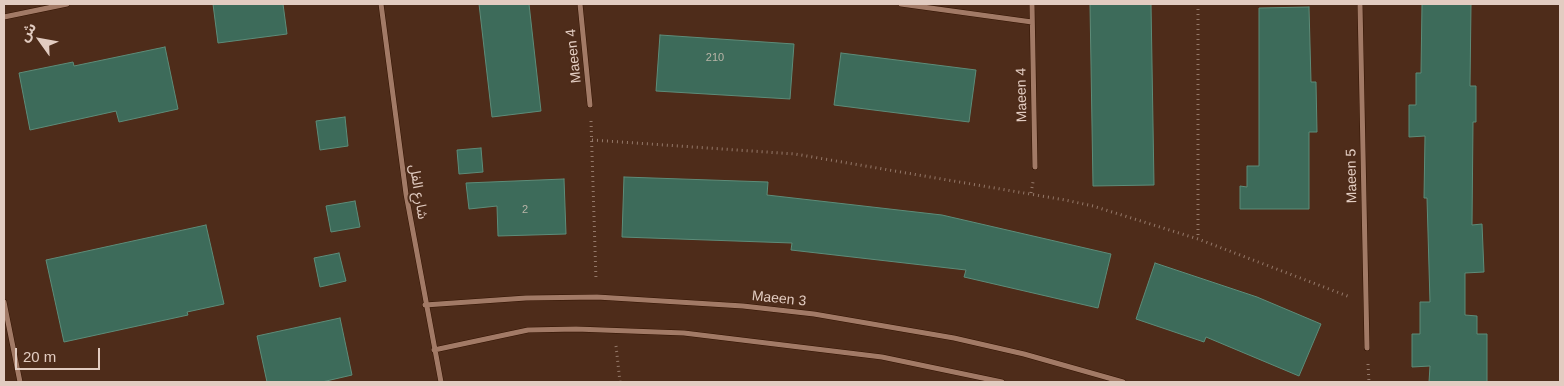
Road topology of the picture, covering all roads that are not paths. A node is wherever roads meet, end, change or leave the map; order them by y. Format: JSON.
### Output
{"nodes":[{"id":1,"x":67,"y":4,"type":"edge"},
{"id":2,"x":381,"y":4,"type":"edge"},
{"id":3,"x":580,"y":4,"type":"edge"},
{"id":4,"x":901,"y":4,"type":"edge"},
{"id":5,"x":1032,"y":4,"type":"edge"},
{"id":6,"x":1360,"y":4,"type":"edge"},
{"id":7,"x":4,"y":17,"type":"edge"},
{"id":8,"x":1032,"y":22,"type":"junction"},
{"id":9,"x":590,"y":106,"type":"road end"},
{"id":10,"x":1035,"y":168,"type":"dead end"},
{"id":11,"x":4,"y":302,"type":"edge"},
{"id":12,"x":425,"y":305,"type":"junction"},
{"id":13,"x":1367,"y":348,"type":"dead end"},
{"id":14,"x":434,"y":350,"type":"junction"},
{"id":15,"x":20,"y":382,"type":"edge"},
{"id":16,"x":441,"y":382,"type":"edge"},
{"id":17,"x":1002,"y":382,"type":"edge"},
{"id":18,"x":1123,"y":382,"type":"edge"}],
"edges":[{"from":1,"to":7,"type":"street"},
{"from":2,"to":12,"type":"street","name":"شارع الفل"},
{"from":3,"to":9,"type":"street","name":"Maeen 4"},
{"from":4,"to":8,"type":"street"},
{"from":5,"to":8,"type":"street","name":"Maeen 4"},
{"from":6,"to":13,"type":"street","name":"Maeen 5"},
{"from":8,"to":10,"type":"street","name":"Maeen 4"},
{"from":11,"to":15,"type":"street"},
{"from":12,"to":14,"type":"street","name":"شارع الفل"},
{"from":12,"to":18,"type":"street","name":"Maeen 3"},
{"from":14,"to":16,"type":"street","name":"شارع الفل"},
{"from":14,"to":17,"type":"street"}]}
